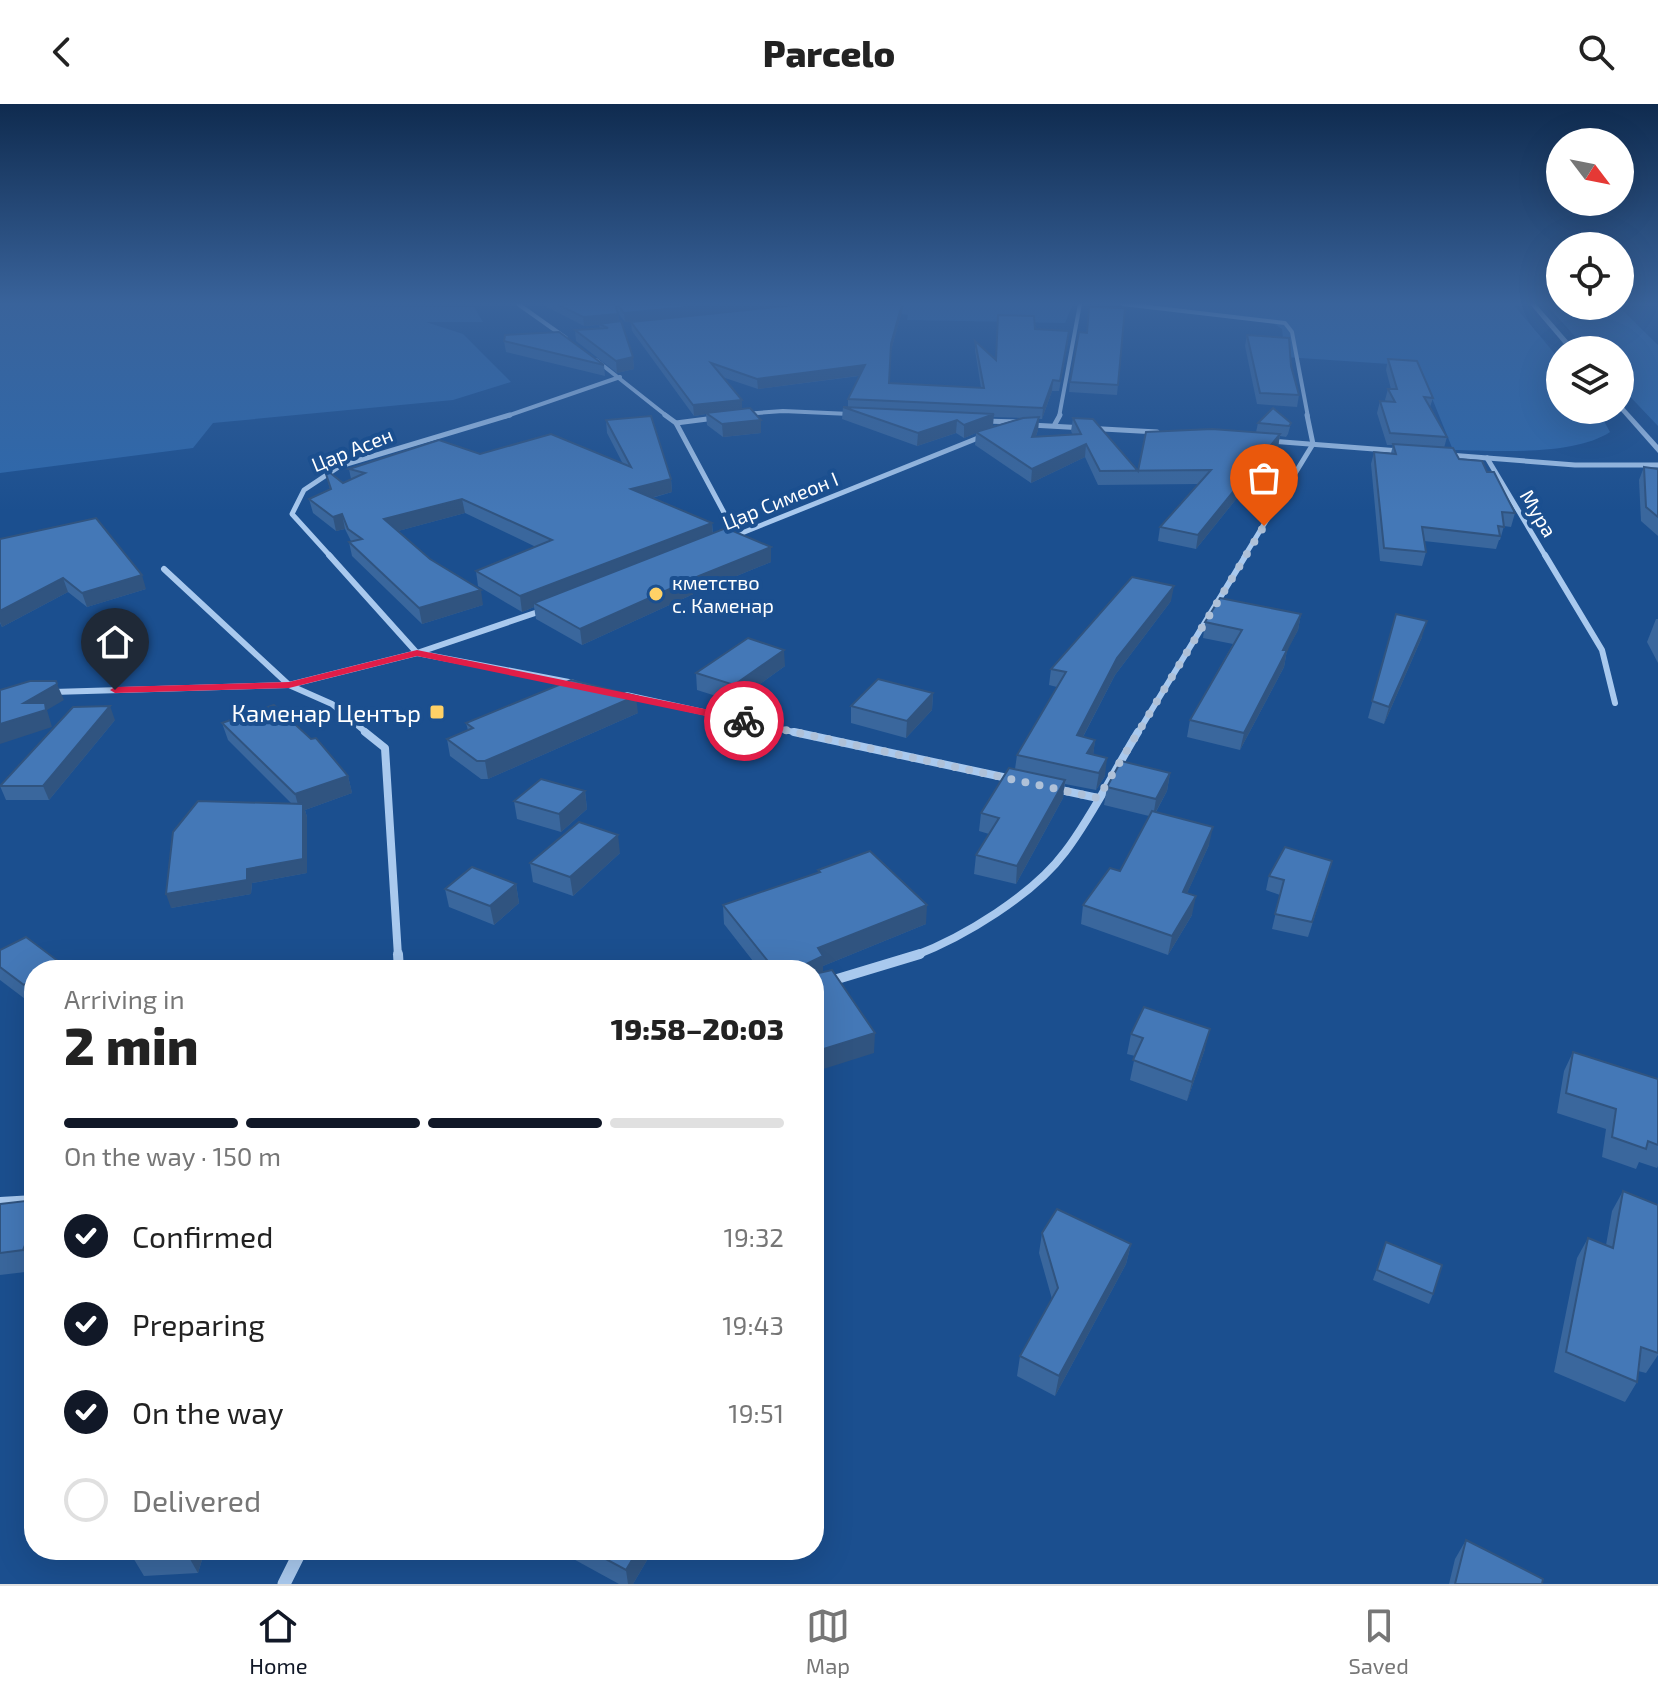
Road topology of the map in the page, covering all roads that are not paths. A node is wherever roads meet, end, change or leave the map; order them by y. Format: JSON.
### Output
{"nodes":[{"id":1,"x":615,"y":373,"type":"edge"},
{"id":2,"x":1067,"y":373,"type":"edge"},
{"id":3,"x":1300,"y":373,"type":"edge"},
{"id":4,"x":620,"y":377,"type":"junction"},
{"id":5,"x":855,"y":414,"type":"edge"},
{"id":6,"x":737,"y":415,"type":"edge"},
{"id":7,"x":722,"y":417,"type":"edge"},
{"id":8,"x":980,"y":421,"type":"edge"},
{"id":9,"x":1634,"y":422,"type":"edge"},
{"id":10,"x":676,"y":423,"type":"junction"},
{"id":11,"x":1058,"y":424,"type":"junction"},
{"id":12,"x":1170,"y":433,"type":"edge"},
{"id":13,"x":1265,"y":440,"type":"edge"},
{"id":14,"x":1313,"y":444,"type":"junction"},
{"id":15,"x":1658,"y":450,"type":"edge"},
{"id":16,"x":1408,"y":452,"type":"edge"},
{"id":17,"x":1440,"y":454,"type":"edge"},
{"id":18,"x":1487,"y":458,"type":"junction"},
{"id":19,"x":1658,"y":465,"type":"edge"},
{"id":20,"x":736,"y":535,"type":"junction"},
{"id":21,"x":722,"y":541,"type":"edge"},
{"id":22,"x":164,"y":569,"type":"dead end"},
{"id":23,"x":553,"y":606,"type":"edge"},
{"id":24,"x":417,"y":653,"type":"junction"},
{"id":25,"x":289,"y":685,"type":"junction"},
{"id":26,"x":583,"y":685,"type":"edge"},
{"id":27,"x":43,"y":692,"type":"edge"},
{"id":28,"x":614,"y":692,"type":"edge"},
{"id":29,"x":1615,"y":703,"type":"dead end"},
{"id":30,"x":1020,"y":781,"type":"edge"},
{"id":31,"x":1052,"y":788,"type":"edge"},
{"id":32,"x":1098,"y":798,"type":"junction"},
{"id":33,"x":398,"y":960,"type":"edge"},
{"id":34,"x":824,"y":983,"type":"edge"},
{"id":35,"x":24,"y":1201,"type":"edge"},
{"id":36,"x":0,"y":1202,"type":"edge"},
{"id":37,"x":296,"y":1560,"type":"edge"},
{"id":38,"x":284,"y":1584,"type":"edge"}],
"edges":[{"from":1,"to":4,"type":"street"},
{"from":2,"to":11,"type":"street"},
{"from":3,"to":14,"type":"street"},
{"from":4,"to":10,"type":"street"},
{"from":4,"to":24,"type":"street","name":"Цар Асен"},
{"from":5,"to":6,"type":"street"},
{"from":7,"to":10,"type":"street"},
{"from":8,"to":11,"type":"street"},
{"from":9,"to":15,"type":"street"},
{"from":10,"to":20,"type":"street"},
{"from":11,"to":12,"type":"street","name":"Цар Симеон I"},
{"from":11,"to":20,"type":"street","name":"Цар Симеон I"},
{"from":13,"to":14,"type":"street"},
{"from":14,"to":16,"type":"street"},
{"from":14,"to":32,"type":"street"},
{"from":17,"to":18,"type":"street"},
{"from":18,"to":19,"type":"street"},
{"from":18,"to":29,"type":"street","name":"Мура"},
{"from":20,"to":21,"type":"street","name":"Цар Симеон I"},
{"from":22,"to":25,"type":"street"},
{"from":23,"to":24,"type":"street"},
{"from":24,"to":25,"type":"street"},
{"from":24,"to":26,"type":"street"},
{"from":25,"to":27,"type":"street"},
{"from":25,"to":33,"type":"street"},
{"from":28,"to":30,"type":"street"},
{"from":31,"to":32,"type":"street"},
{"from":32,"to":34,"type":"street"},
{"from":35,"to":36,"type":"street"},
{"from":37,"to":38,"type":"street"}]}
